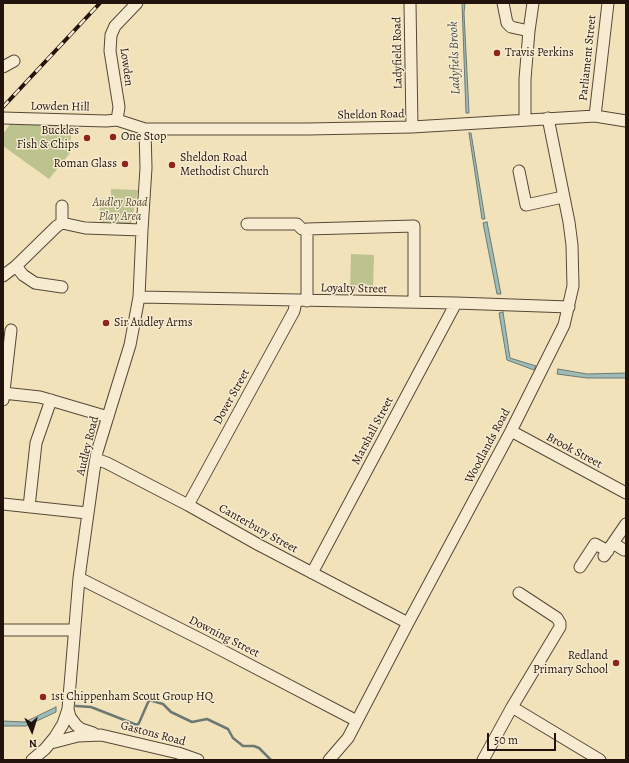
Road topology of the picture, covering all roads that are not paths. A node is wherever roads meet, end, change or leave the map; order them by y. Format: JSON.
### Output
{"nodes":[{"id":1,"x":137,"y":3,"type":"edge"},
{"id":2,"x":410,"y":3,"type":"edge"},
{"id":3,"x":503,"y":3,"type":"edge"},
{"id":4,"x":533,"y":3,"type":"edge"},
{"id":5,"x":608,"y":3,"type":"edge"},
{"id":6,"x":529,"y":31,"type":"junction"},
{"id":7,"x":14,"y":62,"type":"dead end"},
{"id":8,"x":3,"y":67,"type":"edge"},
{"id":9,"x":595,"y":116,"type":"junction"},
{"id":10,"x":3,"y":118,"type":"edge"},
{"id":11,"x":548,"y":118,"type":"junction"},
{"id":12,"x":117,"y":120,"type":"junction"},
{"id":13,"x":525,"y":120,"type":"junction"},
{"id":14,"x":626,"y":121,"type":"edge"},
{"id":15,"x":412,"y":128,"type":"junction"},
{"id":16,"x":145,"y":129,"type":"junction"},
{"id":17,"x":519,"y":172,"type":"dead end"},
{"id":18,"x":563,"y":197,"type":"junction"},
{"id":19,"x":62,"y":206,"type":"dead end"},
{"id":20,"x":62,"y":223,"type":"junction"},
{"id":21,"x":247,"y":224,"type":"dead end"},
{"id":22,"x":142,"y":230,"type":"junction"},
{"id":23,"x":307,"y":230,"type":"junction"},
{"id":24,"x":16,"y":266,"type":"junction"},
{"id":25,"x":3,"y":276,"type":"edge"},
{"id":26,"x":62,"y":287,"type":"dead end"},
{"id":27,"x":139,"y":297,"type":"junction"},
{"id":28,"x":301,"y":301,"type":"junction"},
{"id":29,"x":414,"y":302,"type":"junction"},
{"id":30,"x":456,"y":303,"type":"junction"},
{"id":31,"x":569,"y":307,"type":"junction"},
{"id":32,"x":11,"y":330,"type":"dead end"},
{"id":33,"x":3,"y":395,"type":"edge"},
{"id":34,"x":51,"y":400,"type":"junction"},
{"id":35,"x":108,"y":418,"type":"junction"},
{"id":36,"x":511,"y":431,"type":"junction"},
{"id":37,"x":96,"y":459,"type":"junction"},
{"id":38,"x":626,"y":493,"type":"edge"},
{"id":39,"x":3,"y":504,"type":"edge"},
{"id":40,"x":188,"y":505,"type":"junction"},
{"id":41,"x":29,"y":507,"type":"junction"},
{"id":42,"x":87,"y":513,"type":"junction"},
{"id":43,"x":626,"y":524,"type":"edge"},
{"id":44,"x":608,"y":550,"type":"junction"},
{"id":45,"x":624,"y":550,"type":"dead end"},
{"id":46,"x":580,"y":567,"type":"dead end"},
{"id":47,"x":312,"y":572,"type":"junction"},
{"id":48,"x":79,"y":578,"type":"junction"},
{"id":49,"x":519,"y":593,"type":"dead end"},
{"id":50,"x":408,"y":623,"type":"junction"},
{"id":51,"x":3,"y":630,"type":"edge"},
{"id":52,"x":74,"y":630,"type":"junction"},
{"id":53,"x":512,"y":707,"type":"junction"},
{"id":54,"x":68,"y":709,"type":"junction"},
{"id":55,"x":357,"y":721,"type":"junction"},
{"id":56,"x":101,"y":735,"type":"junction"},
{"id":57,"x":51,"y":743,"type":"junction"},
{"id":58,"x":32,"y":760,"type":"edge"},
{"id":59,"x":198,"y":760,"type":"edge"},
{"id":60,"x":329,"y":760,"type":"edge"},
{"id":61,"x":483,"y":760,"type":"edge"},
{"id":62,"x":600,"y":760,"type":"edge"}],
"edges":[{"from":1,"to":12,"type":"street","name":"Lowden"},
{"from":2,"to":15,"type":"street","name":"Ladyfield Road"},
{"from":3,"to":6,"type":"street"},
{"from":4,"to":6,"type":"street"},
{"from":5,"to":9,"type":"street","name":"Parliament Street"},
{"from":6,"to":13,"type":"street"},
{"from":7,"to":8,"type":"street"},
{"from":9,"to":11,"type":"street","name":"Sheldon Road"},
{"from":9,"to":14,"type":"street","name":"Sheldon Road"},
{"from":10,"to":12,"type":"street","name":"Lowden Hill"},
{"from":11,"to":13,"type":"street","name":"Sheldon Road"},
{"from":11,"to":18,"type":"street","name":"Woodlands Road"},
{"from":12,"to":16,"type":"street","name":"Sheldon Road"},
{"from":13,"to":15,"type":"street","name":"Sheldon Road"},
{"from":15,"to":16,"type":"street","name":"Sheldon Road"},
{"from":16,"to":22,"type":"street","name":"Audley Road"},
{"from":17,"to":18,"type":"street"},
{"from":18,"to":31,"type":"street","name":"Woodlands Road"},
{"from":19,"to":20,"type":"street"},
{"from":20,"to":22,"type":"street"},
{"from":20,"to":24,"type":"street"},
{"from":21,"to":23,"type":"street"},
{"from":22,"to":27,"type":"street","name":"Audley Road"},
{"from":23,"to":28,"type":"street","name":"Dover Street"},
{"from":23,"to":29,"type":"street"},
{"from":24,"to":25,"type":"street"},
{"from":24,"to":26,"type":"street"},
{"from":27,"to":28,"type":"street","name":"Loyalty Street"},
{"from":27,"to":35,"type":"street","name":"Audley Road"},
{"from":28,"to":29,"type":"street","name":"Loyalty Street"},
{"from":28,"to":40,"type":"street","name":"Dover Street"},
{"from":29,"to":30,"type":"street","name":"Loyalty Street"},
{"from":30,"to":31,"type":"street","name":"Loyalty Street"},
{"from":30,"to":47,"type":"street","name":"Marshall Street"},
{"from":31,"to":36,"type":"street","name":"Woodlands Road"},
{"from":32,"to":33,"type":"street"},
{"from":33,"to":34,"type":"street"},
{"from":34,"to":35,"type":"street"},
{"from":34,"to":41,"type":"street"},
{"from":35,"to":37,"type":"street","name":"Audley Road"},
{"from":36,"to":38,"type":"street","name":"Brook Street"},
{"from":36,"to":50,"type":"street","name":"Woodlands Road"},
{"from":37,"to":40,"type":"street","name":"Canterbury Street"},
{"from":37,"to":42,"type":"street","name":"Audley Road"},
{"from":39,"to":41,"type":"street"},
{"from":40,"to":47,"type":"street","name":"Canterbury Street"},
{"from":41,"to":42,"type":"street"},
{"from":42,"to":48,"type":"street","name":"Audley Road"},
{"from":43,"to":44,"type":"street"},
{"from":44,"to":45,"type":"street"},
{"from":44,"to":46,"type":"street"},
{"from":47,"to":50,"type":"street","name":"Canterbury Street"},
{"from":48,"to":52,"type":"street","name":"Audley Road"},
{"from":48,"to":55,"type":"street","name":"Downing Street"},
{"from":49,"to":53,"type":"street"},
{"from":50,"to":55,"type":"street","name":"Woodlands Road"},
{"from":51,"to":52,"type":"street"},
{"from":52,"to":54,"type":"street","name":"Audley Road"},
{"from":53,"to":61,"type":"street"},
{"from":53,"to":62,"type":"street"},
{"from":54,"to":56,"type":"street","name":"Gastons Road"},
{"from":54,"to":57,"type":"street","name":"Audley Road"},
{"from":55,"to":60,"type":"street","name":"Woodlands Road"},
{"from":56,"to":57,"type":"street","name":"Gastons Road"},
{"from":56,"to":59,"type":"street","name":"Gastons Road"},
{"from":57,"to":58,"type":"street","name":"Audley Road"}]}
